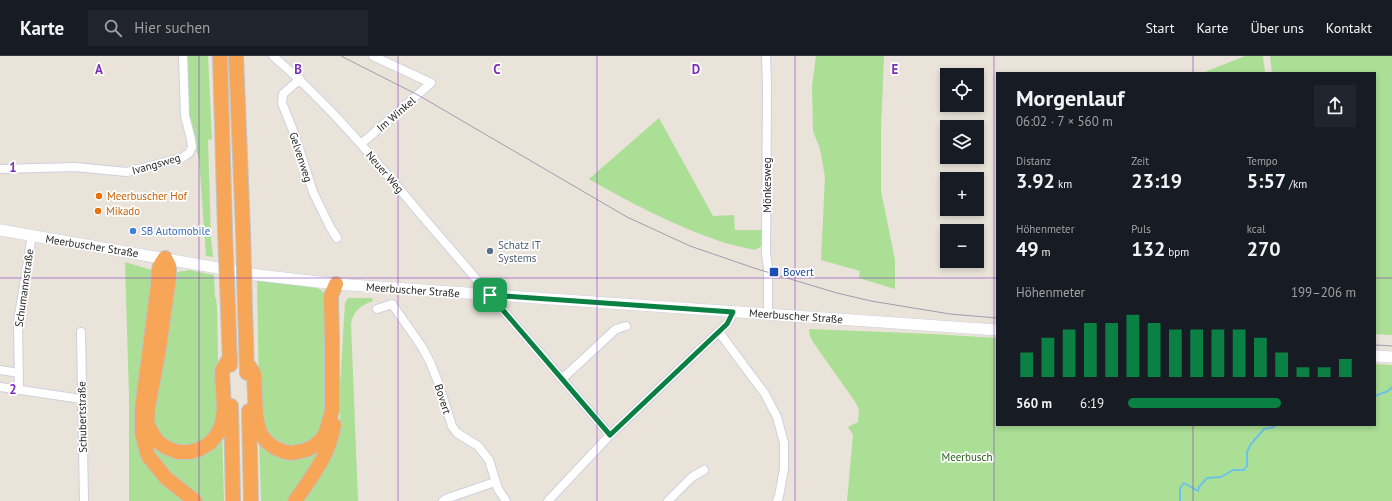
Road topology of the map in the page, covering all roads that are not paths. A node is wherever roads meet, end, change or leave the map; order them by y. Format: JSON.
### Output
{"nodes":[{"id":1,"x":183,"y":56,"type":"edge"},
{"id":2,"x":220,"y":56,"type":"edge"},
{"id":3,"x":236,"y":56,"type":"edge"},
{"id":4,"x":273,"y":56,"type":"edge"},
{"id":5,"x":373,"y":56,"type":"edge"},
{"id":6,"x":766,"y":56,"type":"edge"},
{"id":7,"x":300,"y":79,"type":"junction"},
{"id":8,"x":361,"y":144,"type":"junction"},
{"id":9,"x":0,"y":169,"type":"edge"},
{"id":10,"x":0,"y":230,"type":"edge"},
{"id":11,"x":32,"y":235,"type":"junction"},
{"id":12,"x":337,"y":238,"type":"dead end"},
{"id":13,"x":165,"y":258,"type":"junction"},
{"id":14,"x":336,"y":284,"type":"junction"},
{"id":15,"x":490,"y":295,"type":"junction"},
{"id":16,"x":377,"y":309,"type":"dead end"},
{"id":17,"x":733,"y":312,"type":"junction"},
{"id":18,"x":768,"y":314,"type":"junction"},
{"id":19,"x":626,"y":326,"type":"dead end"},
{"id":20,"x":996,"y":330,"type":"edge"},
{"id":21,"x":80,"y":332,"type":"dead end"},
{"id":22,"x":719,"y":332,"type":"junction"},
{"id":23,"x":1376,"y":356,"type":"edge"},
{"id":24,"x":230,"y":357,"type":"junction"},
{"id":25,"x":1392,"y":357,"type":"edge"},
{"id":26,"x":247,"y":363,"type":"junction"},
{"id":27,"x":0,"y":370,"type":"edge"},
{"id":28,"x":19,"y":373,"type":"junction"},
{"id":29,"x":562,"y":379,"type":"junction"},
{"id":30,"x":0,"y":386,"type":"edge"},
{"id":31,"x":18,"y":389,"type":"junction"},
{"id":32,"x":81,"y":399,"type":"junction"},
{"id":33,"x":610,"y":435,"type":"junction"},
{"id":34,"x":704,"y":470,"type":"dead end"},
{"id":35,"x":495,"y":482,"type":"junction"},
{"id":36,"x":84,"y":501,"type":"edge"},
{"id":37,"x":195,"y":501,"type":"edge"},
{"id":38,"x":233,"y":501,"type":"edge"},
{"id":39,"x":252,"y":501,"type":"edge"},
{"id":40,"x":295,"y":501,"type":"edge"},
{"id":41,"x":443,"y":501,"type":"edge"},
{"id":42,"x":506,"y":501,"type":"edge"},
{"id":43,"x":548,"y":501,"type":"edge"},
{"id":44,"x":668,"y":501,"type":"edge"},
{"id":45,"x":777,"y":501,"type":"edge"}],
"edges":[{"from":1,"to":9,"type":"street","name":"Ivangsweg"},
{"from":2,"to":24,"type":"highway","bridge":true},
{"from":3,"to":26,"type":"highway","bridge":true},
{"from":4,"to":7,"type":"street","name":"Neuer Weg"},
{"from":5,"to":8,"type":"street","name":"Im Winkel"},
{"from":6,"to":18,"type":"street","name":"Mönkesweg"},
{"from":7,"to":8,"type":"street","name":"Neuer Weg"},
{"from":7,"to":12,"type":"street","name":"Gelvenweg"},
{"from":8,"to":15,"type":"street","name":"Neuer Weg"},
{"from":10,"to":11,"type":"main road","name":"Meerbuscher Straße"},
{"from":11,"to":13,"type":"main road","name":"Meerbuscher Straße"},
{"from":11,"to":28,"type":"street","name":"Schumannstraße"},
{"from":13,"to":14,"type":"main road","name":"Meerbuscher Straße"},
{"from":13,"to":24,"type":"highway"},
{"from":13,"to":37,"type":"highway"},
{"from":14,"to":15,"type":"main road","name":"Meerbuscher Straße"},
{"from":14,"to":26,"type":"highway"},
{"from":14,"to":40,"type":"highway"},
{"from":15,"to":17,"type":"main road","name":"Meerbuscher Straße"},
{"from":15,"to":29,"type":"street","name":"Neuer Weg"},
{"from":16,"to":35,"type":"street","name":"Bovert"},
{"from":17,"to":18,"type":"main road","name":"Meerbuscher Straße"},
{"from":17,"to":22,"type":"street"},
{"from":18,"to":20,"type":"main road","name":"Meerbuscher Straße"},
{"from":19,"to":29,"type":"street"},
{"from":21,"to":32,"type":"street","name":"Schubertstraße"},
{"from":22,"to":33,"type":"street"},
{"from":22,"to":45,"type":"street"},
{"from":23,"to":25,"type":"main road"},
{"from":24,"to":38,"type":"highway"},
{"from":26,"to":39,"type":"highway"},
{"from":27,"to":28,"type":"street"},
{"from":28,"to":31,"type":"street","name":"Schumannstraße"},
{"from":29,"to":33,"type":"street","name":"Neuer Weg"},
{"from":30,"to":31,"type":"street"},
{"from":31,"to":32,"type":"street"},
{"from":32,"to":36,"type":"street","name":"Schubertstraße"},
{"from":33,"to":43,"type":"street"},
{"from":34,"to":44,"type":"street"},
{"from":35,"to":41,"type":"street"},
{"from":35,"to":42,"type":"street","name":"Bovert"}]}
